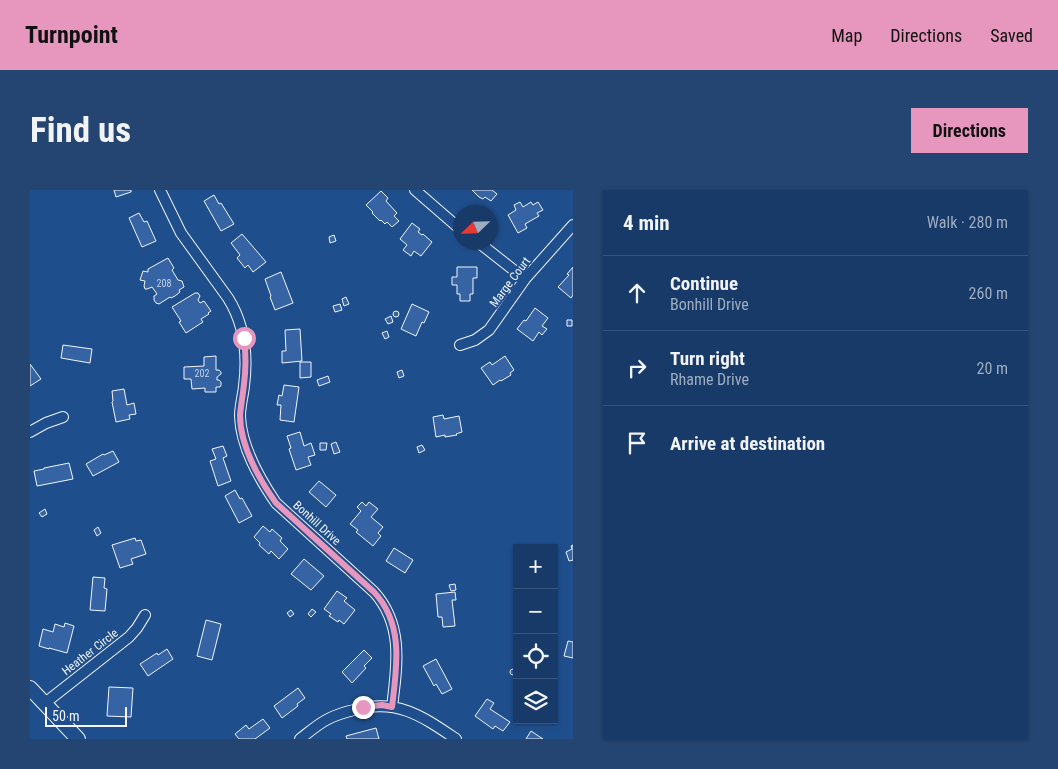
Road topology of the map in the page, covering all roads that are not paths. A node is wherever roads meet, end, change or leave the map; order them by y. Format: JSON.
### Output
{"nodes":[{"id":1,"x":160,"y":190,"type":"edge"},
{"id":2,"x":415,"y":190,"type":"edge"},
{"id":3,"x":453,"y":223,"type":"edge"},
{"id":4,"x":573,"y":225,"type":"edge"},
{"id":5,"x":488,"y":250,"type":"edge"},
{"id":6,"x":524,"y":279,"type":"junction"},
{"id":7,"x":460,"y":345,"type":"dead end"},
{"id":8,"x":63,"y":417,"type":"dead end"},
{"id":9,"x":30,"y":432,"type":"edge"},
{"id":10,"x":145,"y":615,"type":"dead end"},
{"id":11,"x":30,"y":688,"type":"edge"},
{"id":12,"x":45,"y":703,"type":"junction"},
{"id":13,"x":392,"y":707,"type":"junction"},
{"id":14,"x":78,"y":739,"type":"edge"},
{"id":15,"x":300,"y":739,"type":"edge"},
{"id":16,"x":456,"y":739,"type":"edge"}],
"edges":[{"from":1,"to":13,"type":"street","name":"Bonhill Drive"},
{"from":2,"to":3,"type":"street"},
{"from":4,"to":6,"type":"street","name":"Marge Court"},
{"from":5,"to":6,"type":"street"},
{"from":6,"to":7,"type":"street","name":"Marge Court"},
{"from":8,"to":9,"type":"street"},
{"from":10,"to":12,"type":"street","name":"Heather Circle"},
{"from":11,"to":12,"type":"street"},
{"from":12,"to":14,"type":"street"},
{"from":13,"to":15,"type":"street"},
{"from":13,"to":16,"type":"street"}]}
